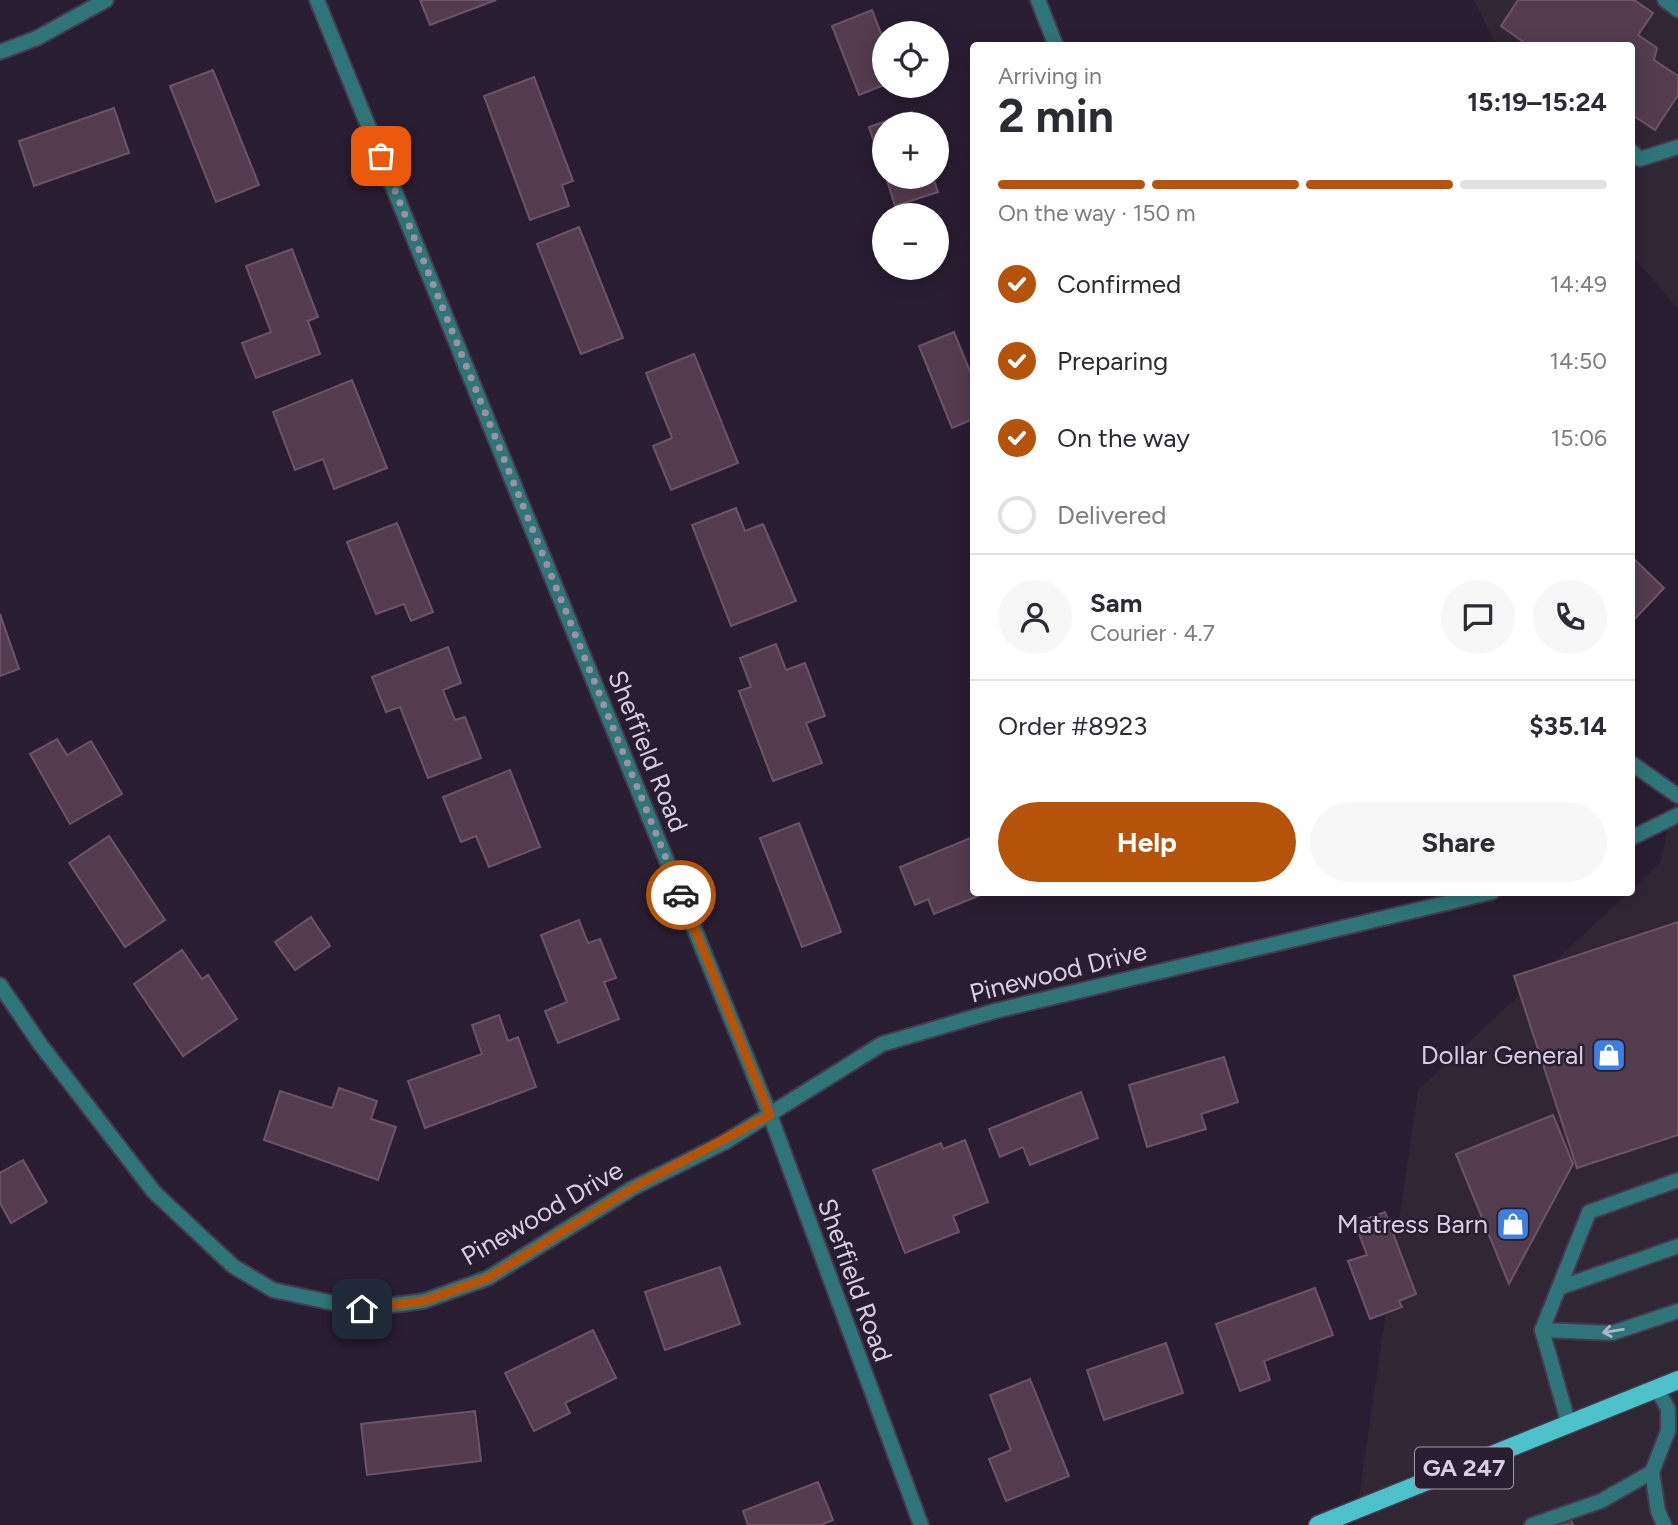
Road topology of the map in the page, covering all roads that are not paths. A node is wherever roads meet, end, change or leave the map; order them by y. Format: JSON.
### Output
{"nodes":[{"id":1,"x":106,"y":0,"type":"edge"},
{"id":2,"x":317,"y":0,"type":"edge"},
{"id":3,"x":1038,"y":0,"type":"edge"},
{"id":4,"x":1665,"y":0,"type":"edge"},
{"id":5,"x":1678,"y":10,"type":"edge"},
{"id":6,"x":1054,"y":42,"type":"edge"},
{"id":7,"x":0,"y":52,"type":"edge"},
{"id":8,"x":1678,"y":147,"type":"edge"},
{"id":9,"x":1635,"y":155,"type":"edge"},
{"id":10,"x":1635,"y":766,"type":"edge"},
{"id":11,"x":1678,"y":796,"type":"edge"},
{"id":12,"x":1678,"y":816,"type":"edge"},
{"id":13,"x":1635,"y":836,"type":"edge"},
{"id":14,"x":1475,"y":896,"type":"edge"},
{"id":15,"x":0,"y":985,"type":"edge"},
{"id":16,"x":770,"y":1115,"type":"junction"},
{"id":17,"x":1678,"y":1180,"type":"edge"},
{"id":18,"x":1678,"y":1246,"type":"edge"},
{"id":19,"x":1559,"y":1288,"type":"junction"},
{"id":20,"x":1678,"y":1311,"type":"edge"},
{"id":21,"x":1542,"y":1330,"type":"junction"},
{"id":22,"x":1678,"y":1381,"type":"edge"},
{"id":23,"x":1657,"y":1389,"type":"junction"},
{"id":24,"x":1569,"y":1425,"type":"junction"},
{"id":25,"x":1652,"y":1472,"type":"junction"},
{"id":26,"x":1324,"y":1524,"type":"edge"},
{"id":27,"x":920,"y":1525,"type":"edge"},
{"id":28,"x":1532,"y":1525,"type":"edge"},
{"id":29,"x":1664,"y":1525,"type":"edge"}],
"edges":[{"from":1,"to":7,"type":"street"},
{"from":2,"to":16,"type":"street","name":"Sheffield Road"},
{"from":3,"to":6,"type":"street"},
{"from":4,"to":5,"type":"street"},
{"from":8,"to":9,"type":"street"},
{"from":10,"to":11,"type":"street"},
{"from":12,"to":13,"type":"street"},
{"from":14,"to":16,"type":"street","name":"Pinewood Drive"},
{"from":15,"to":16,"type":"street","name":"Pinewood Drive"},
{"from":16,"to":27,"type":"street","name":"Sheffield Road"},
{"from":17,"to":19,"type":"street"},
{"from":18,"to":19,"type":"street"},
{"from":19,"to":21,"type":"street"},
{"from":20,"to":21,"type":"street","one_way":true},
{"from":21,"to":24,"type":"street"},
{"from":22,"to":23,"type":"main road","number":"GA 247"},
{"from":23,"to":24,"type":"main road","number":"GA 247"},
{"from":23,"to":25,"type":"street"},
{"from":24,"to":26,"type":"main road","number":"GA 247"},
{"from":25,"to":28,"type":"street"},
{"from":25,"to":29,"type":"street"}]}
